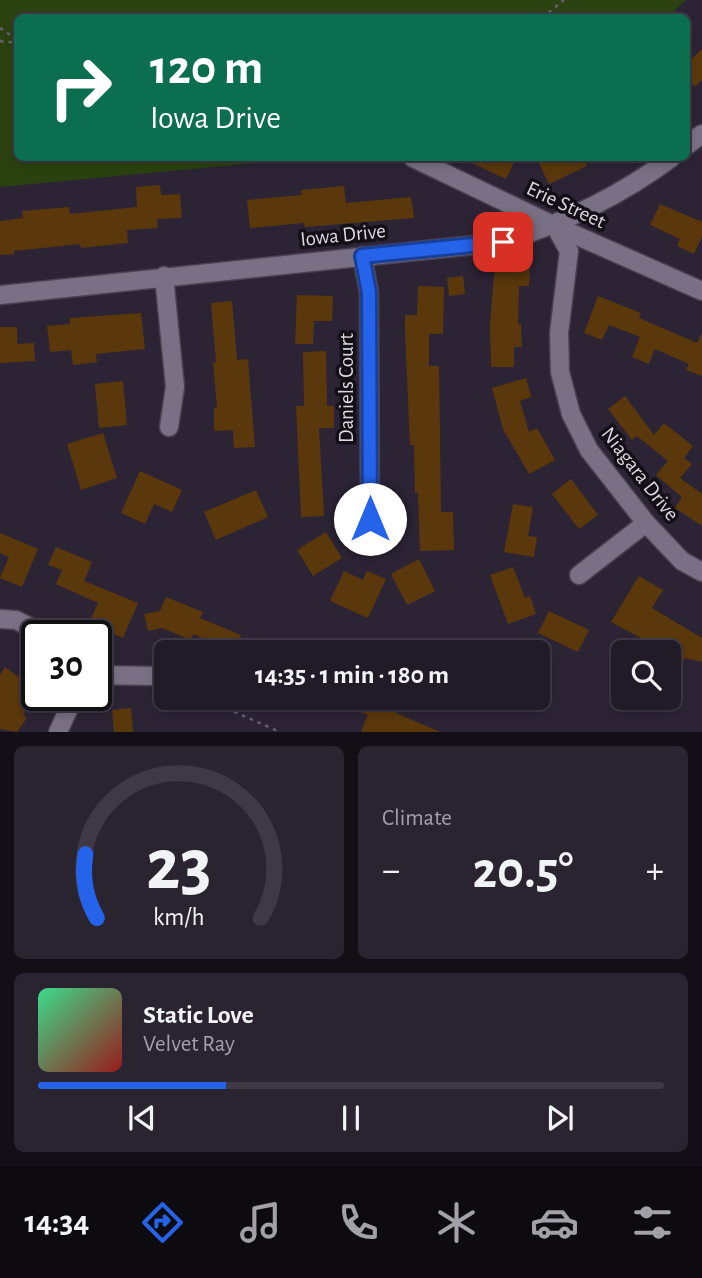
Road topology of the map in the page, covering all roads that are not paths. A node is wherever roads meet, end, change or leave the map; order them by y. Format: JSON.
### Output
{"nodes":[{"id":1,"x":419,"y":161,"type":"edge"},
{"id":2,"x":667,"y":161,"type":"edge"},
{"id":3,"x":555,"y":226,"type":"junction"},
{"id":4,"x":362,"y":256,"type":"junction"},
{"id":5,"x":164,"y":276,"type":"junction"},
{"id":6,"x":702,"y":290,"type":"edge"},
{"id":7,"x":0,"y":295,"type":"edge"},
{"id":8,"x":169,"y":427,"type":"dead end"},
{"id":9,"x":370,"y":519,"type":"dead end"},
{"id":10,"x":646,"y":523,"type":"junction"},
{"id":11,"x":702,"y":572,"type":"edge"},
{"id":12,"x":579,"y":575,"type":"dead end"},
{"id":13,"x":0,"y":619,"type":"edge"},
{"id":14,"x":21,"y":622,"type":"edge"},
{"id":15,"x":112,"y":675,"type":"edge"},
{"id":16,"x":154,"y":676,"type":"dead end"},
{"id":17,"x":68,"y":711,"type":"edge"},
{"id":18,"x":58,"y":732,"type":"edge"}],
"edges":[{"from":1,"to":3,"type":"street","name":"Erie Street"},
{"from":2,"to":3,"type":"street","name":"Iowa Drive"},
{"from":3,"to":4,"type":"street","name":"Iowa Drive"},
{"from":3,"to":6,"type":"street","name":"Erie Street"},
{"from":3,"to":10,"type":"street","name":"Niagara Drive"},
{"from":4,"to":5,"type":"street","name":"Iowa Drive"},
{"from":4,"to":9,"type":"street","name":"Daniels Court"},
{"from":5,"to":7,"type":"street","name":"Iowa Drive"},
{"from":5,"to":8,"type":"street"},
{"from":10,"to":11,"type":"street","name":"Niagara Drive"},
{"from":10,"to":12,"type":"street"},
{"from":13,"to":14,"type":"street"},
{"from":15,"to":16,"type":"street"},
{"from":17,"to":18,"type":"street"}]}
